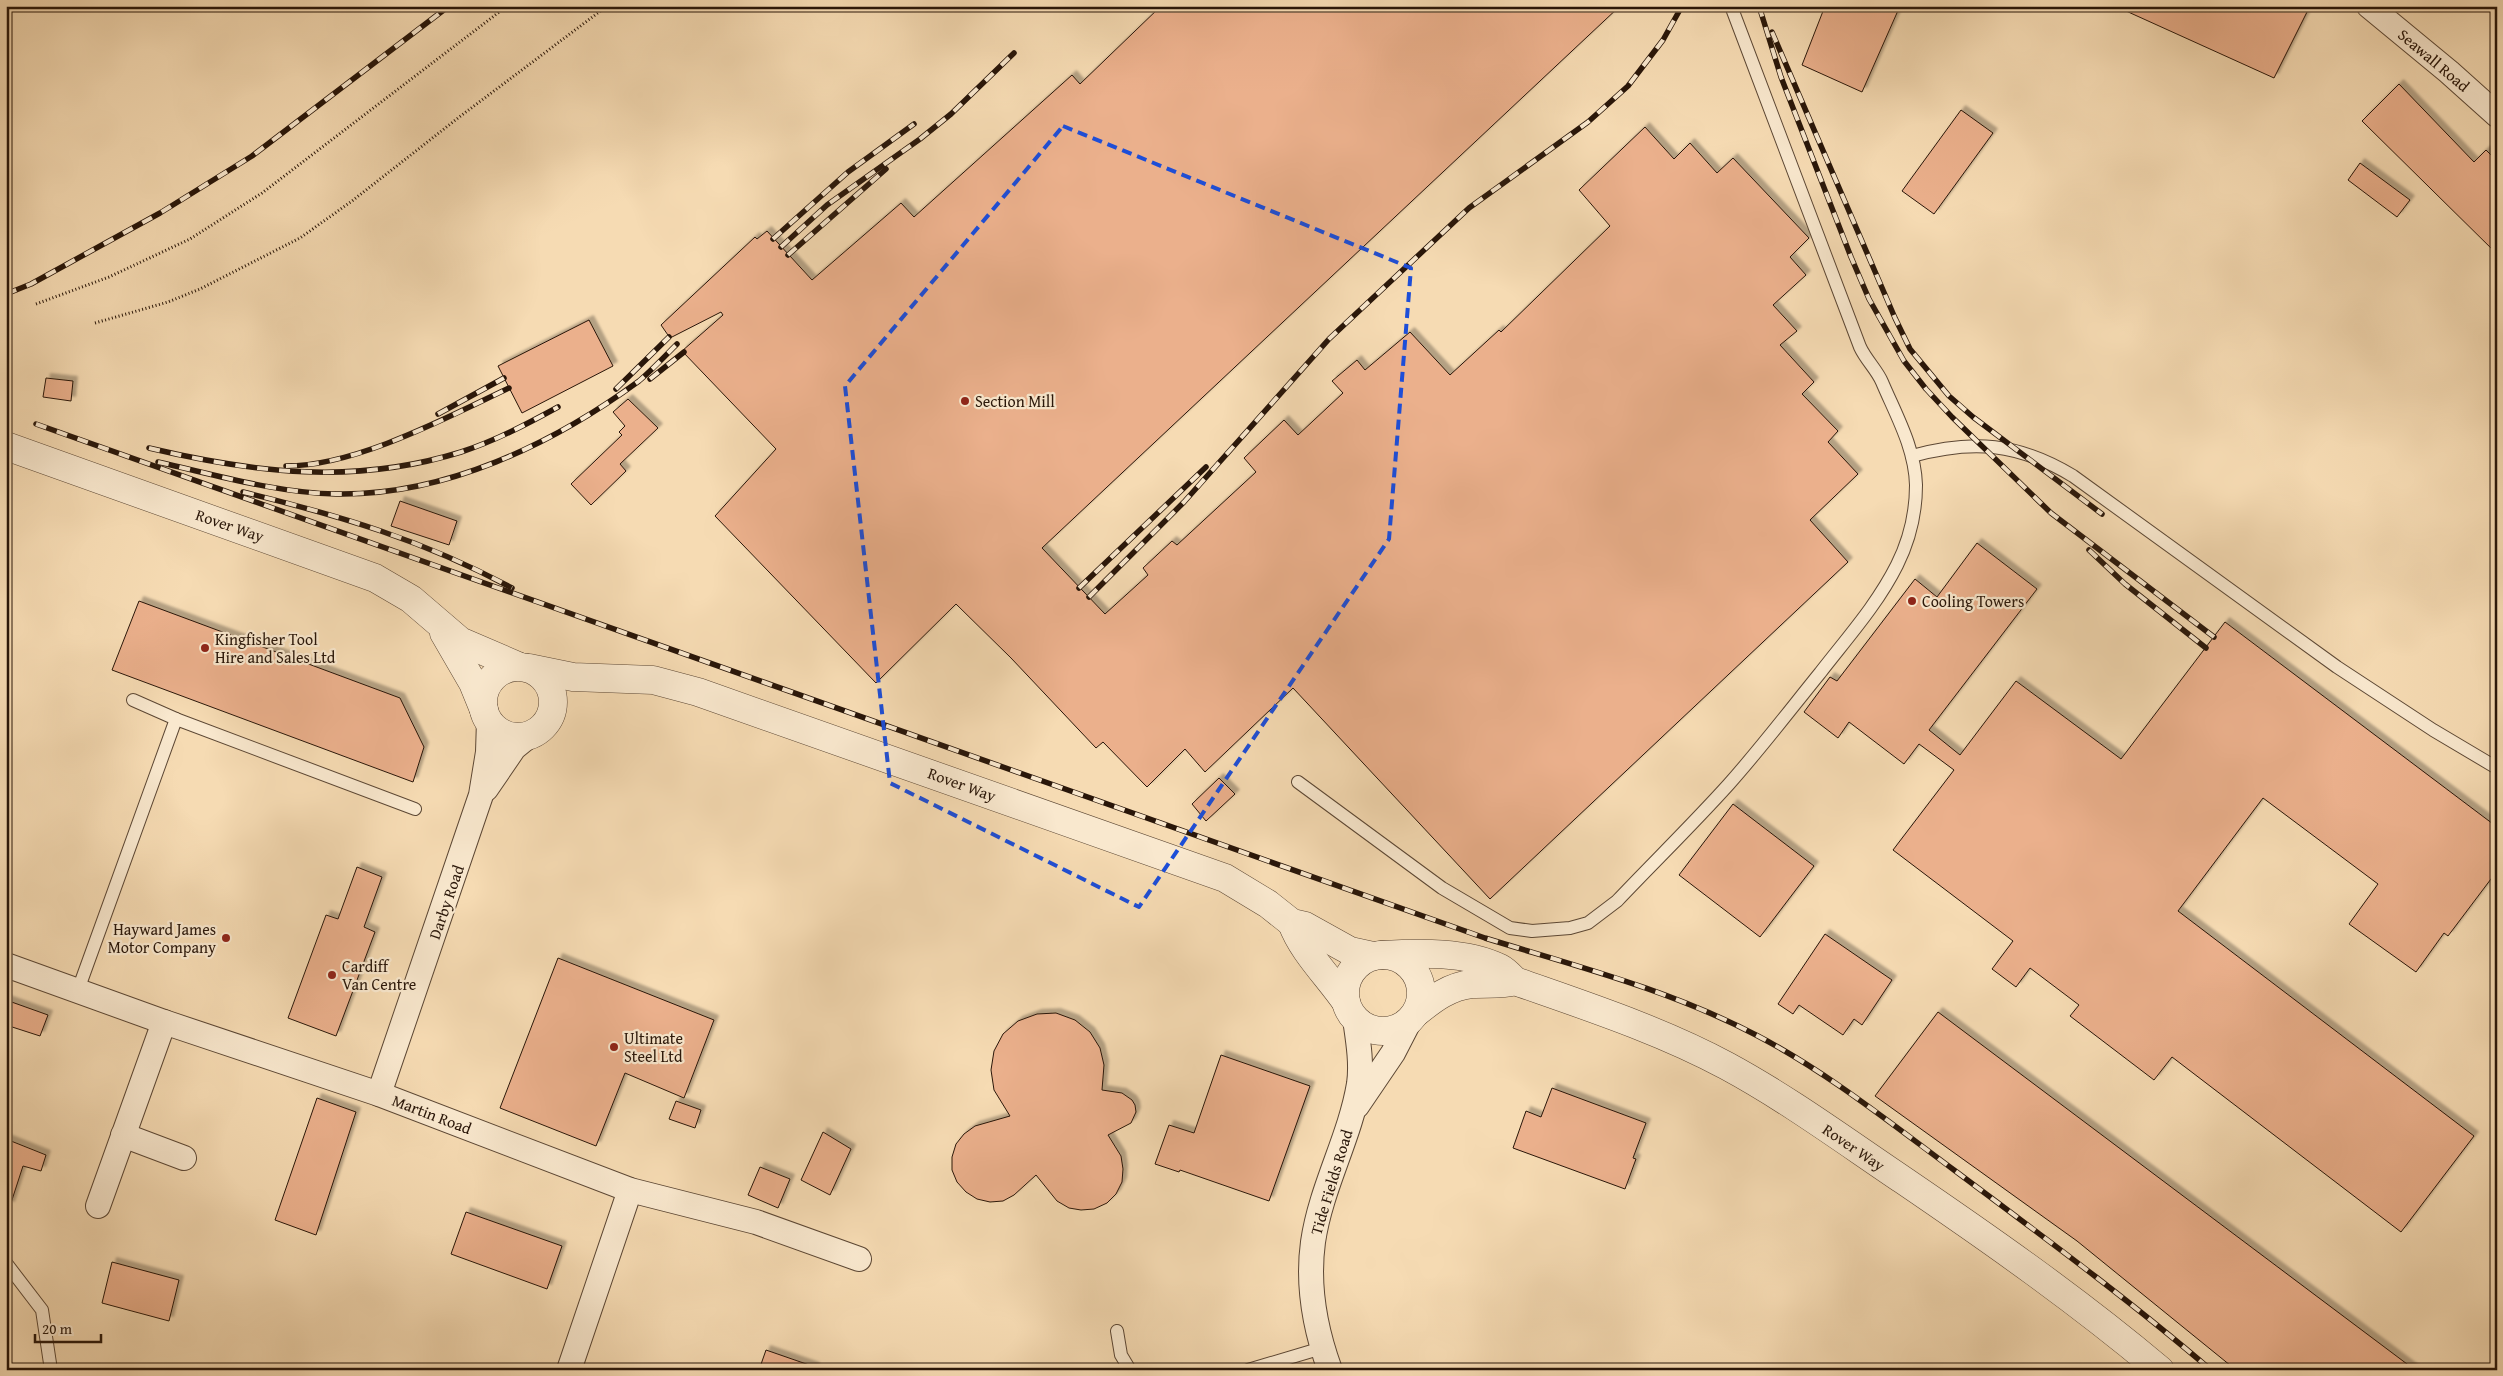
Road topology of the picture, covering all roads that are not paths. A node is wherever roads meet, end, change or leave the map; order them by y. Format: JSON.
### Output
{"nodes":[{"id":1,"x":1731,"y":6,"type":"edge"},
{"id":2,"x":2369,"y":6,"type":"edge"},
{"id":3,"x":2497,"y":115,"type":"edge"},
{"id":4,"x":6,"y":446,"type":"edge"},
{"id":5,"x":1912,"y":456,"type":"junction"},
{"id":6,"x":441,"y":627,"type":"junction"},
{"id":7,"x":524,"y":667,"type":"junction"},
{"id":8,"x":618,"y":680,"type":"junction"},
{"id":9,"x":133,"y":700,"type":"dead end"},
{"id":10,"x":486,"y":716,"type":"junction"},
{"id":11,"x":550,"y":716,"type":"junction"},
{"id":12,"x":176,"y":719,"type":"junction"},
{"id":13,"x":530,"y":735,"type":"junction"},
{"id":14,"x":2497,"y":768,"type":"edge"},
{"id":15,"x":1298,"y":782,"type":"dead end"},
{"id":16,"x":482,"y":795,"type":"junction"},
{"id":17,"x":416,"y":809,"type":"dead end"},
{"id":18,"x":1292,"y":923,"type":"junction"},
{"id":19,"x":1377,"y":955,"type":"junction"},
{"id":20,"x":6,"y":965,"type":"edge"},
{"id":21,"x":1515,"y":981,"type":"junction"},
{"id":22,"x":78,"y":990,"type":"junction"},
{"id":23,"x":1350,"y":1011,"type":"junction"},
{"id":24,"x":1413,"y":1017,"type":"junction"},
{"id":25,"x":164,"y":1022,"type":"junction"},
{"id":26,"x":379,"y":1094,"type":"junction"},
{"id":27,"x":1353,"y":1112,"type":"junction"},
{"id":28,"x":124,"y":1136,"type":"junction"},
{"id":29,"x":184,"y":1158,"type":"dead end"},
{"id":30,"x":630,"y":1190,"type":"junction"},
{"id":31,"x":98,"y":1206,"type":"dead end"},
{"id":32,"x":859,"y":1260,"type":"dead end"},
{"id":33,"x":6,"y":1263,"type":"edge"},
{"id":34,"x":1118,"y":1331,"type":"dead end"},
{"id":35,"x":1322,"y":1348,"type":"junction"},
{"id":36,"x":50,"y":1370,"type":"edge"},
{"id":37,"x":569,"y":1370,"type":"edge"},
{"id":38,"x":1130,"y":1370,"type":"edge"},
{"id":39,"x":1248,"y":1370,"type":"edge"},
{"id":40,"x":1330,"y":1370,"type":"edge"},
{"id":41,"x":2160,"y":1370,"type":"edge"}],
"edges":[{"from":1,"to":5,"type":"lane"},
{"from":2,"to":3,"type":"street","name":"Seawall Road"},
{"from":4,"to":6,"type":"street","name":"Rover Way"},
{"from":5,"to":14,"type":"lane"},
{"from":5,"to":15,"type":"lane"},
{"from":6,"to":7,"type":"street","name":"Rover Way"},
{"from":6,"to":10,"type":"street","name":"Rover Way"},
{"from":7,"to":8,"type":"street","name":"Rover Way"},
{"from":7,"to":10,"type":"street"},
{"from":7,"to":11,"type":"street"},
{"from":8,"to":11,"type":"street","name":"Rover Way"},
{"from":8,"to":18,"type":"street","name":"Rover Way"},
{"from":9,"to":12,"type":"lane"},
{"from":10,"to":13,"type":"street"},
{"from":10,"to":16,"type":"street","name":"Darby Road"},
{"from":11,"to":13,"type":"street"},
{"from":12,"to":17,"type":"lane"},
{"from":12,"to":22,"type":"lane"},
{"from":13,"to":16,"type":"street","name":"Darby Road"},
{"from":16,"to":26,"type":"street","name":"Darby Road"},
{"from":18,"to":19,"type":"street","name":"Rover Way"},
{"from":18,"to":23,"type":"street","name":"Rover Way"},
{"from":19,"to":21,"type":"street","name":"Rover Way"},
{"from":19,"to":23,"type":"street"},
{"from":19,"to":24,"type":"street"},
{"from":20,"to":22,"type":"street","name":"Martin Road"},
{"from":21,"to":24,"type":"street","name":"Rover Way"},
{"from":21,"to":41,"type":"street","name":"Rover Way"},
{"from":22,"to":25,"type":"street","name":"Martin Road"},
{"from":23,"to":24,"type":"street"},
{"from":23,"to":27,"type":"street","name":"Tide Fields Road"},
{"from":24,"to":27,"type":"street","name":"Tide Fields Road"},
{"from":25,"to":26,"type":"street","name":"Martin Road"},
{"from":25,"to":28,"type":"street"},
{"from":26,"to":30,"type":"street","name":"Martin Road"},
{"from":27,"to":35,"type":"street","name":"Tide Fields Road"},
{"from":28,"to":29,"type":"street"},
{"from":28,"to":31,"type":"street"},
{"from":30,"to":32,"type":"street","name":"Martin Road"},
{"from":30,"to":37,"type":"street"},
{"from":33,"to":36,"type":"lane"},
{"from":34,"to":38,"type":"lane"},
{"from":35,"to":39,"type":"lane"},
{"from":35,"to":40,"type":"street","name":"Tide Fields Road"}]}
